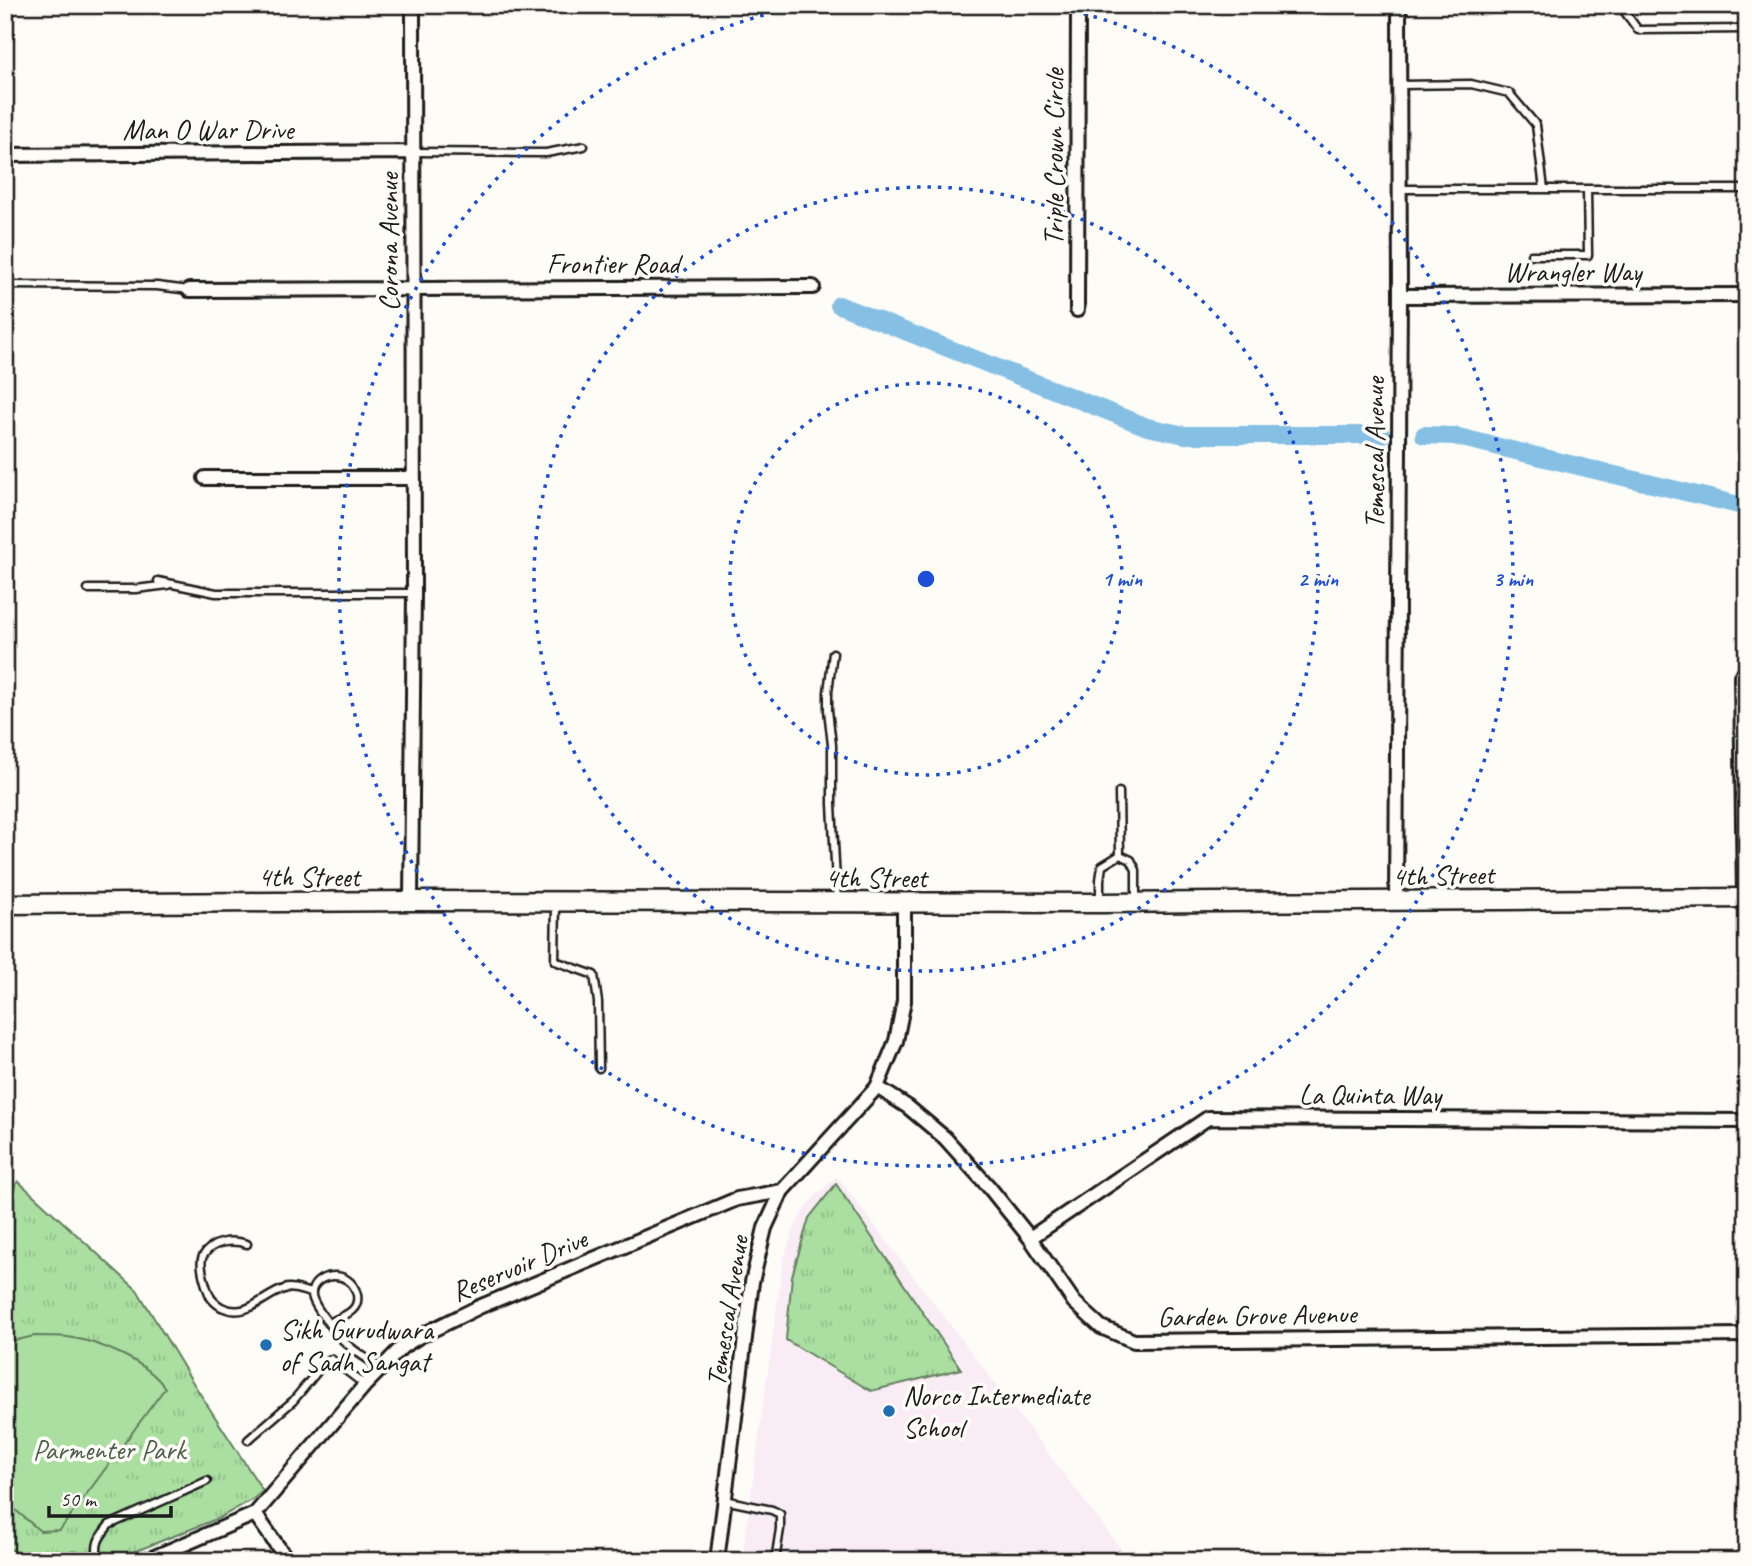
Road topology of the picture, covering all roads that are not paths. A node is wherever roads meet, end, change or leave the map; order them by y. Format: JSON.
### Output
{"nodes":[{"id":1,"x":413,"y":5,"type":"edge"},
{"id":2,"x":1078,"y":5,"type":"edge"},
{"id":3,"x":1399,"y":5,"type":"edge"},
{"id":4,"x":1615,"y":5,"type":"edge"},
{"id":5,"x":1747,"y":29,"type":"edge"},
{"id":6,"x":1400,"y":85,"type":"junction"},
{"id":7,"x":584,"y":146,"type":"dead end"},
{"id":8,"x":412,"y":152,"type":"junction"},
{"id":9,"x":5,"y":155,"type":"edge"},
{"id":10,"x":1400,"y":189,"type":"junction"},
{"id":11,"x":1544,"y":189,"type":"junction"},
{"id":12,"x":1587,"y":189,"type":"junction"},
{"id":13,"x":1747,"y":189,"type":"edge"},
{"id":14,"x":1531,"y":255,"type":"dead end"},
{"id":15,"x":5,"y":285,"type":"edge"},
{"id":16,"x":813,"y":287,"type":"dead end"},
{"id":17,"x":413,"y":289,"type":"junction"},
{"id":18,"x":189,"y":290,"type":"joint"},
{"id":19,"x":1747,"y":295,"type":"edge"},
{"id":20,"x":1400,"y":296,"type":"junction"},
{"id":21,"x":1077,"y":310,"type":"dead end"},
{"id":22,"x":205,"y":478,"type":"dead end"},
{"id":23,"x":414,"y":478,"type":"junction"},
{"id":24,"x":158,"y":581,"type":"dead end"},
{"id":25,"x":174,"y":584,"type":"junction"},
{"id":26,"x":88,"y":589,"type":"dead end"},
{"id":27,"x":414,"y":593,"type":"junction"},
{"id":28,"x":833,"y":653,"type":"dead end"},
{"id":29,"x":1741,"y":677,"type":"dead end"},
{"id":30,"x":1119,"y":792,"type":"dead end"},
{"id":31,"x":1121,"y":855,"type":"junction"},
{"id":32,"x":1745,"y":898,"type":"edge"},
{"id":33,"x":411,"y":901,"type":"junction"},
{"id":34,"x":556,"y":902,"type":"junction"},
{"id":35,"x":1396,"y":902,"type":"junction"},
{"id":36,"x":1100,"y":903,"type":"junction"},
{"id":37,"x":1136,"y":903,"type":"junction"},
{"id":38,"x":5,"y":904,"type":"edge"},
{"id":39,"x":837,"y":904,"type":"junction"},
{"id":40,"x":904,"y":904,"type":"junction"},
{"id":41,"x":599,"y":1068,"type":"dead end"},
{"id":42,"x":877,"y":1087,"type":"junction"},
{"id":43,"x":1747,"y":1121,"type":"edge"},
{"id":44,"x":782,"y":1191,"type":"junction"},
{"id":45,"x":1030,"y":1238,"type":"junction"},
{"id":46,"x":247,"y":1244,"type":"dead end"},
{"id":47,"x":311,"y":1293,"type":"junction"},
{"id":48,"x":329,"y":1323,"type":"junction"},
{"id":49,"x":1747,"y":1335,"type":"edge"},
{"id":50,"x":382,"y":1368,"type":"junction"},
{"id":51,"x":365,"y":1385,"type":"junction"},
{"id":52,"x":248,"y":1440,"type":"dead end"},
{"id":53,"x":207,"y":1482,"type":"dead end"},
{"id":54,"x":724,"y":1500,"type":"junction"},
{"id":55,"x":255,"y":1514,"type":"junction"},
{"id":56,"x":98,"y":1561,"type":"edge"},
{"id":57,"x":145,"y":1561,"type":"edge"},
{"id":58,"x":288,"y":1561,"type":"edge"},
{"id":59,"x":717,"y":1561,"type":"edge"},
{"id":60,"x":775,"y":1561,"type":"edge"}],
"edges":[{"from":1,"to":8,"type":"street","name":"Corona Avenue"},
{"from":2,"to":21,"type":"street","name":"Triple Crown Circle"},
{"from":3,"to":6,"type":"street","name":"Temescal Avenue"},
{"from":4,"to":5,"type":"lane"},
{"from":6,"to":10,"type":"street","name":"Temescal Avenue"},
{"from":6,"to":11,"type":"lane"},
{"from":7,"to":8,"type":"lane"},
{"from":8,"to":9,"type":"street","name":"Man O War Drive"},
{"from":8,"to":17,"type":"street","name":"Corona Avenue"},
{"from":10,"to":11,"type":"lane"},
{"from":10,"to":20,"type":"street","name":"Temescal Avenue"},
{"from":11,"to":12,"type":"lane"},
{"from":12,"to":13,"type":"lane"},
{"from":12,"to":14,"type":"lane"},
{"from":15,"to":18,"type":"lane"},
{"from":16,"to":17,"type":"street","name":"Frontier Road"},
{"from":17,"to":18,"type":"street","name":"Frontier Road"},
{"from":17,"to":23,"type":"street","name":"Corona Avenue"},
{"from":19,"to":20,"type":"street","name":"Wrangler Way"},
{"from":20,"to":35,"type":"street","name":"Temescal Avenue"},
{"from":22,"to":23,"type":"street"},
{"from":23,"to":27,"type":"street","name":"Corona Avenue"},
{"from":24,"to":25,"type":"lane"},
{"from":25,"to":26,"type":"lane"},
{"from":25,"to":27,"type":"lane"},
{"from":27,"to":33,"type":"street","name":"Corona Avenue"},
{"from":28,"to":39,"type":"lane"},
{"from":29,"to":32,"type":"street"},
{"from":30,"to":31,"type":"lane"},
{"from":31,"to":36,"type":"lane"},
{"from":31,"to":37,"type":"lane"},
{"from":32,"to":35,"type":"street","name":"4th Street"},
{"from":33,"to":34,"type":"street","name":"4th Street"},
{"from":33,"to":38,"type":"street","name":"4th Street"},
{"from":34,"to":39,"type":"street","name":"4th Street"},
{"from":34,"to":41,"type":"lane"},
{"from":35,"to":37,"type":"street","name":"4th Street"},
{"from":36,"to":37,"type":"street","name":"4th Street"},
{"from":36,"to":40,"type":"street","name":"4th Street"},
{"from":39,"to":40,"type":"street","name":"4th Street"},
{"from":40,"to":42,"type":"street","name":"Temescal Avenue"},
{"from":42,"to":44,"type":"street","name":"Temescal Avenue"},
{"from":42,"to":45,"type":"street","name":"Garden Grove Avenue"},
{"from":43,"to":45,"type":"street","name":"La Quinta Way"},
{"from":44,"to":50,"type":"street","name":"Reservoir Drive"},
{"from":44,"to":54,"type":"street","name":"Temescal Avenue"},
{"from":45,"to":49,"type":"street","name":"Garden Grove Avenue"},
{"from":46,"to":47,"type":"lane"},
{"from":47,"to":48,"type":"lane"},
{"from":47,"to":48,"type":"lane"},
{"from":48,"to":50,"type":"lane"},
{"from":50,"to":51,"type":"street","name":"Reservoir Drive"},
{"from":51,"to":52,"type":"lane"},
{"from":51,"to":55,"type":"street","name":"Reservoir Drive"},
{"from":53,"to":56,"type":"lane"},
{"from":54,"to":59,"type":"street","name":"Temescal Avenue"},
{"from":54,"to":60,"type":"lane"},
{"from":55,"to":57,"type":"street","name":"Reservoir Drive"},
{"from":55,"to":58,"type":"street"}]}
